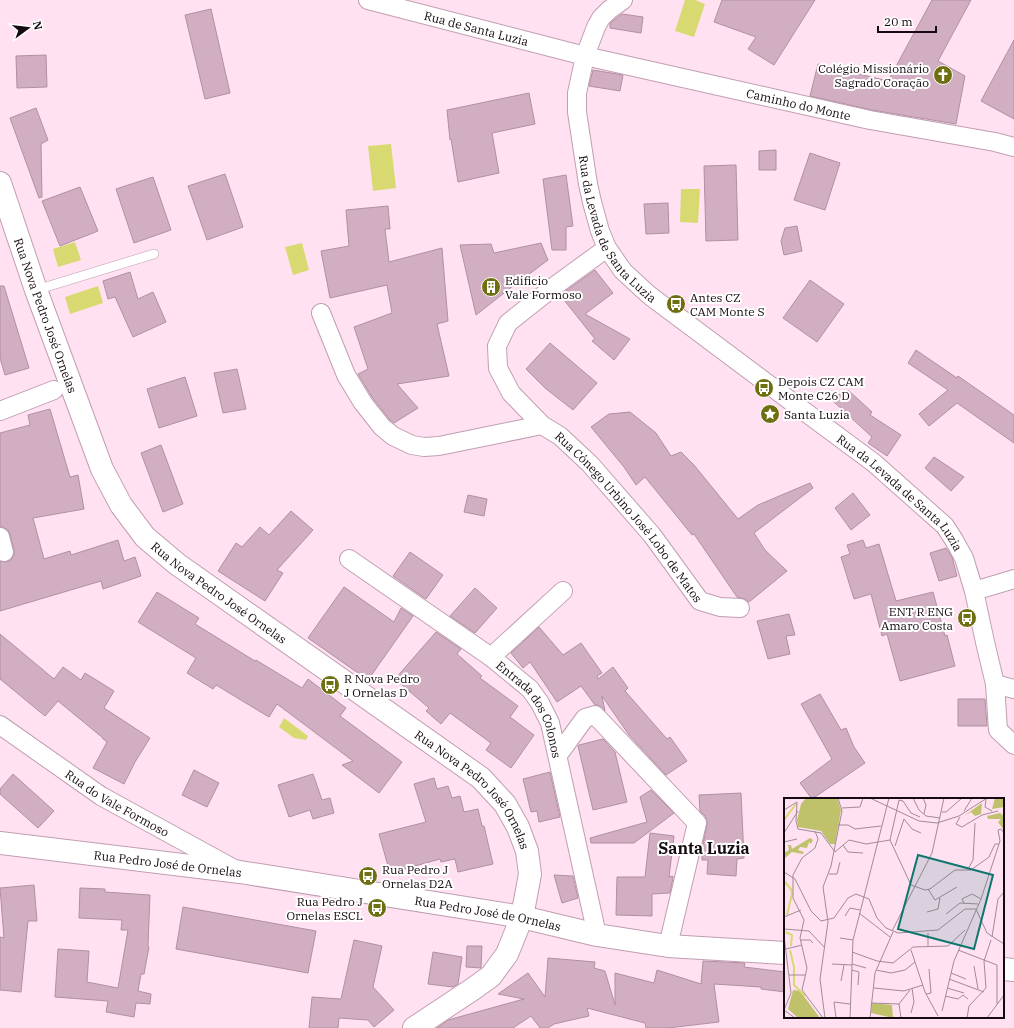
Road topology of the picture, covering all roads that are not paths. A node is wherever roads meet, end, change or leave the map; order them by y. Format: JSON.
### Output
{"nodes":[{"id":1,"x":368,"y":0,"type":"edge"},
{"id":2,"x":623,"y":0,"type":"edge"},
{"id":3,"x":585,"y":56,"type":"junction"},
{"id":4,"x":1014,"y":146,"type":"edge"},
{"id":5,"x":0,"y":183,"type":"edge"},
{"id":6,"x":607,"y":248,"type":"junction"},
{"id":7,"x":154,"y":254,"type":"dead end"},
{"id":8,"x":36,"y":290,"type":"junction"},
{"id":9,"x":321,"y":313,"type":"dead end"},
{"id":10,"x":54,"y":390,"type":"dead end"},
{"id":11,"x":0,"y":411,"type":"edge"},
{"id":12,"x":542,"y":425,"type":"junction"},
{"id":13,"x":349,"y":559,"type":"dead end"},
{"id":14,"x":1014,"y":579,"type":"edge"},
{"id":15,"x":974,"y":591,"type":"junction"},
{"id":16,"x":564,"y":592,"type":"dead end"},
{"id":17,"x":740,"y":608,"type":"dead end"},
{"id":18,"x":491,"y":657,"type":"junction"},
{"id":19,"x":996,"y":684,"type":"junction"},
{"id":20,"x":1014,"y":689,"type":"edge"},
{"id":21,"x":0,"y":725,"type":"edge"},
{"id":22,"x":1014,"y":745,"type":"edge"},
{"id":23,"x":558,"y":755,"type":"junction"},
{"id":24,"x":0,"y":843,"type":"edge"},
{"id":25,"x":240,"y":872,"type":"junction"},
{"id":26,"x":522,"y":917,"type":"junction"},
{"id":27,"x":597,"y":935,"type":"junction"},
{"id":28,"x":668,"y":946,"type":"junction"},
{"id":29,"x":784,"y":953,"type":"edge"},
{"id":30,"x":1004,"y":969,"type":"edge"},
{"id":31,"x":1014,"y":970,"type":"edge"},
{"id":32,"x":414,"y":1028,"type":"edge"}],
"edges":[{"from":1,"to":3,"type":"street","name":"Rua de Santa Luzia"},
{"from":2,"to":3,"type":"street","name":"Rua da Levada de Santa Luzia"},
{"from":3,"to":4,"type":"street","name":"Caminho do Monte"},
{"from":3,"to":6,"type":"street","name":"Rua da Levada de Santa Luzia"},
{"from":5,"to":8,"type":"street","name":"Rua Nova Pedro José Ornelas"},
{"from":6,"to":12,"type":"street","name":"Rua Cónego Urbino José Lobo de Matos"},
{"from":6,"to":15,"type":"street","name":"Rua da Levada de Santa Luzia"},
{"from":7,"to":8,"type":"lane"},
{"from":8,"to":26,"type":"street","name":"Rua Nova Pedro José Ornelas"},
{"from":9,"to":12,"type":"street","name":"Rua Cónego Urbino José Lobo de Matos"},
{"from":10,"to":11,"type":"street"},
{"from":12,"to":17,"type":"street","name":"Rua Cónego Urbino José Lobo de Matos"},
{"from":13,"to":18,"type":"street","name":"Entrada dos Colonos"},
{"from":14,"to":15,"type":"street"},
{"from":15,"to":19,"type":"street","name":"Rua da Levada de Santa Luzia"},
{"from":16,"to":18,"type":"street"},
{"from":18,"to":23,"type":"street","name":"Entrada dos Colonos"},
{"from":19,"to":20,"type":"street"},
{"from":19,"to":22,"type":"street","name":"Rua da Levada de Santa Luzia"},
{"from":21,"to":25,"type":"street","name":"Rua do Vale Formoso"},
{"from":23,"to":27,"type":"street","name":"Entrada dos Colonos"},
{"from":23,"to":28,"type":"street"},
{"from":24,"to":25,"type":"street","name":"Rua Pedro José de Ornelas"},
{"from":25,"to":26,"type":"street","name":"Rua Pedro José de Ornelas"},
{"from":26,"to":27,"type":"street","name":"Rua Pedro José de Ornelas"},
{"from":26,"to":32,"type":"street","name":"Rua Nova Pedro José Ornelas"},
{"from":27,"to":28,"type":"street","name":"Rua Pedro José de Ornelas"},
{"from":28,"to":29,"type":"street","name":"Rua Pedro José de Ornelas"},
{"from":30,"to":31,"type":"street"}]}
